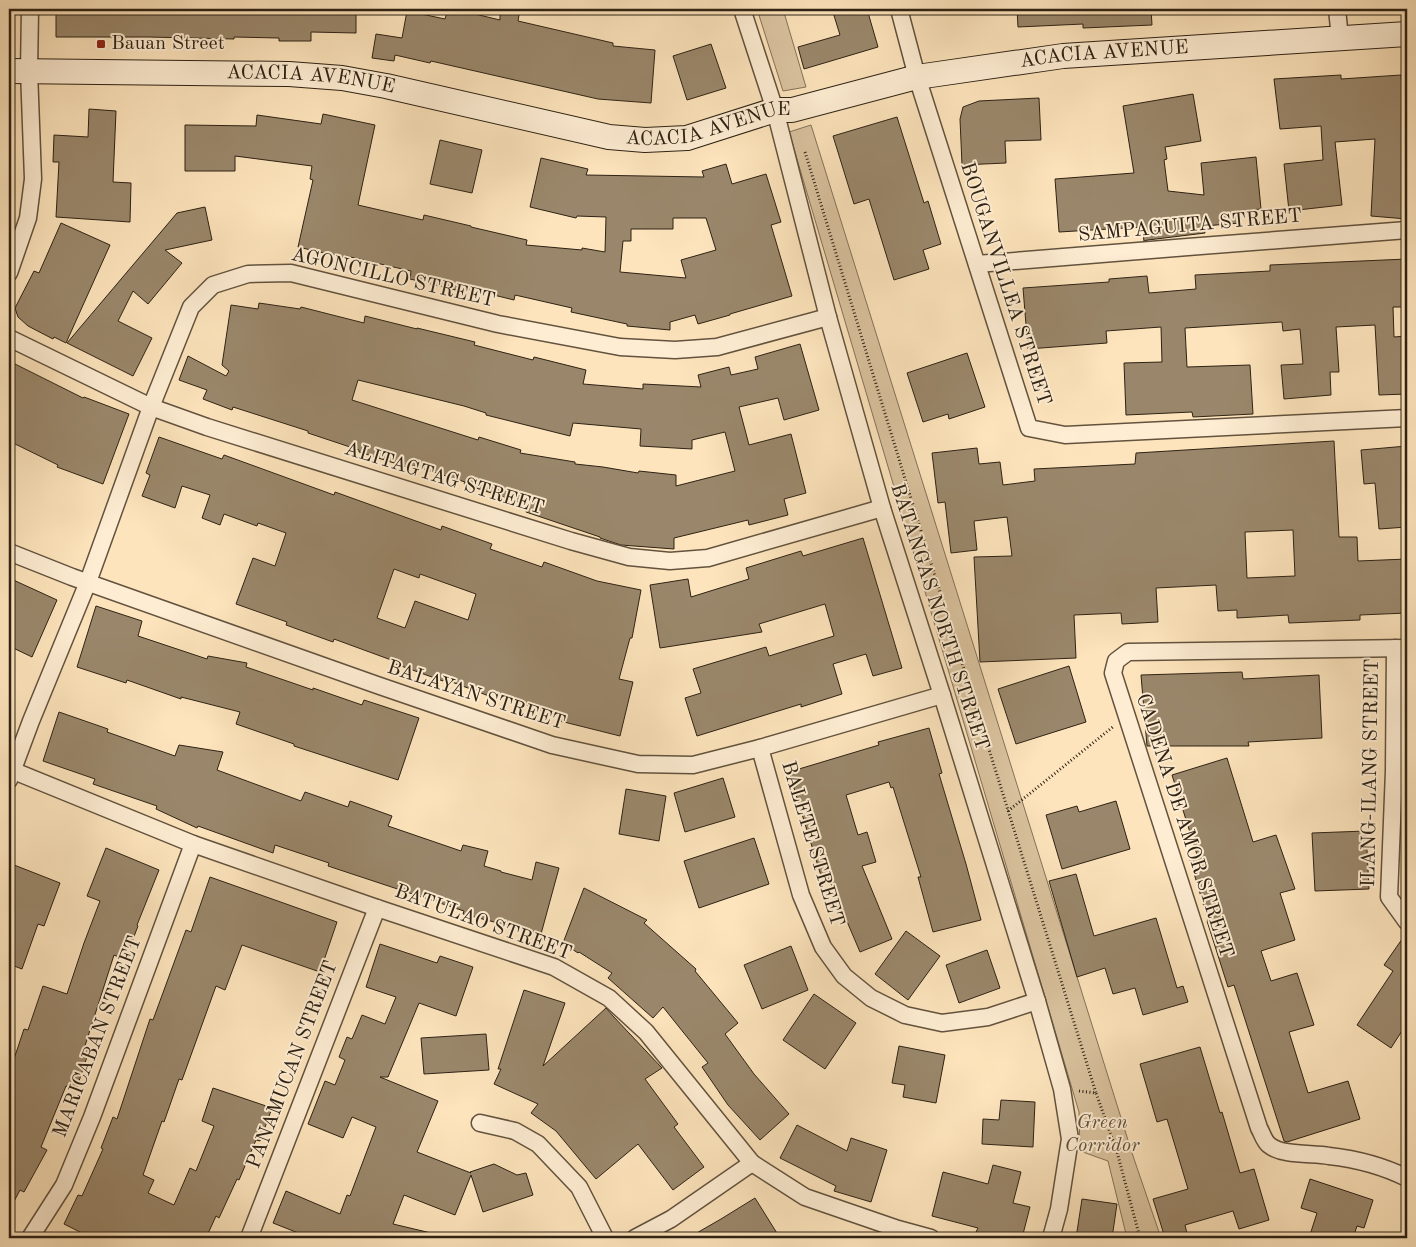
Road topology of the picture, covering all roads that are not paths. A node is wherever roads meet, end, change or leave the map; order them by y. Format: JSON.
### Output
{"nodes":[{"id":1,"x":30,"y":9,"type":"edge"},
{"id":2,"x":742,"y":9,"type":"edge"},
{"id":3,"x":900,"y":9,"type":"edge"},
{"id":4,"x":1337,"y":9,"type":"edge"},
{"id":5,"x":1407,"y":34,"type":"edge"},
{"id":6,"x":1340,"y":38,"type":"junction"},
{"id":7,"x":19,"y":71,"type":"edge"},
{"id":8,"x":917,"y":77,"type":"junction"},
{"id":9,"x":775,"y":110,"type":"junction"},
{"id":10,"x":1407,"y":230,"type":"edge"},
{"id":11,"x":977,"y":264,"type":"junction"},
{"id":12,"x":9,"y":273,"type":"edge"},
{"id":13,"x":828,"y":317,"type":"junction"},
{"id":14,"x":9,"y":338,"type":"edge"},
{"id":15,"x":150,"y":407,"type":"junction"},
{"id":16,"x":1407,"y":418,"type":"edge"},
{"id":17,"x":882,"y":508,"type":"junction"},
{"id":18,"x":9,"y":552,"type":"edge"},
{"id":19,"x":88,"y":582,"type":"junction"},
{"id":20,"x":1401,"y":648,"type":"edge"},
{"id":21,"x":942,"y":695,"type":"junction"},
{"id":22,"x":760,"y":748,"type":"junction"},
{"id":23,"x":10,"y":773,"type":"edge"},
{"id":24,"x":193,"y":844,"type":"junction"},
{"id":25,"x":377,"y":908,"type":"junction"},
{"id":26,"x":1407,"y":922,"type":"edge"},
{"id":27,"x":1037,"y":1001,"type":"junction"},
{"id":28,"x":480,"y":1123,"type":"dead end"},
{"id":29,"x":752,"y":1163,"type":"junction"},
{"id":30,"x":1407,"y":1178,"type":"edge"},
{"id":31,"x":897,"y":1234,"type":"edge"},
{"id":32,"x":30,"y":1238,"type":"edge"},
{"id":33,"x":249,"y":1238,"type":"edge"},
{"id":34,"x":605,"y":1238,"type":"edge"},
{"id":35,"x":635,"y":1238,"type":"edge"},
{"id":36,"x":931,"y":1238,"type":"edge"},
{"id":37,"x":1051,"y":1238,"type":"edge"}],
"edges":[{"from":1,"to":7,"type":"street"},
{"from":2,"to":9,"type":"street","name":"BATANGAS NORTH STREET"},
{"from":3,"to":8,"type":"street","name":"BOUGANVILLEA STREET"},
{"from":4,"to":6,"type":"street"},
{"from":5,"to":6,"type":"street","name":"ACACIA AVENUE"},
{"from":6,"to":8,"type":"street","name":"ACACIA AVENUE"},
{"from":7,"to":9,"type":"street","name":"ACACIA AVENUE"},
{"from":7,"to":12,"type":"street"},
{"from":8,"to":9,"type":"street","name":"ACACIA AVENUE"},
{"from":8,"to":11,"type":"street","name":"BOUGANVILLEA STREET"},
{"from":9,"to":13,"type":"street","name":"BATANGAS NORTH STREET"},
{"from":10,"to":11,"type":"street","name":"SAMPAGUITA STREET"},
{"from":11,"to":16,"type":"street","name":"BOUGANVILLEA STREET"},
{"from":13,"to":15,"type":"street","name":"AGONCILLO STREET"},
{"from":13,"to":17,"type":"street","name":"BATANGAS NORTH STREET"},
{"from":14,"to":15,"type":"street","name":"ALITAGTAG STREET"},
{"from":15,"to":17,"type":"street","name":"ALITAGTAG STREET"},
{"from":15,"to":19,"type":"street","name":"AGONCILLO STREET"},
{"from":17,"to":21,"type":"street","name":"BATANGAS NORTH STREET"},
{"from":18,"to":19,"type":"street","name":"BALAYAN STREET"},
{"from":19,"to":22,"type":"street","name":"BALAYAN STREET"},
{"from":19,"to":23,"type":"street","name":"AGONCILLO STREET"},
{"from":20,"to":26,"type":"street","name":"ILANG-ILANG STREET"},
{"from":20,"to":30,"type":"street","name":"CADENA DE AMOR STREET"},
{"from":21,"to":22,"type":"street","name":"BALAYAN STREET"},
{"from":21,"to":27,"type":"street","name":"BATANGAS NORTH STREET"},
{"from":22,"to":27,"type":"street","name":"BALETE STREET"},
{"from":23,"to":24,"type":"street","name":"BATULAO STREET"},
{"from":24,"to":25,"type":"street","name":"BATULAO STREET"},
{"from":24,"to":32,"type":"street","name":"MARICABAN STREET"},
{"from":25,"to":29,"type":"street","name":"BATULAO STREET"},
{"from":25,"to":33,"type":"street","name":"PANAMUCAN STREET"},
{"from":27,"to":37,"type":"street","name":"BATANGAS NORTH STREET"},
{"from":28,"to":34,"type":"street"},
{"from":29,"to":31,"type":"street","name":"BATULAO STREET"},
{"from":29,"to":35,"type":"street"},
{"from":31,"to":36,"type":"street","name":"BATULAO STREET"}]}
